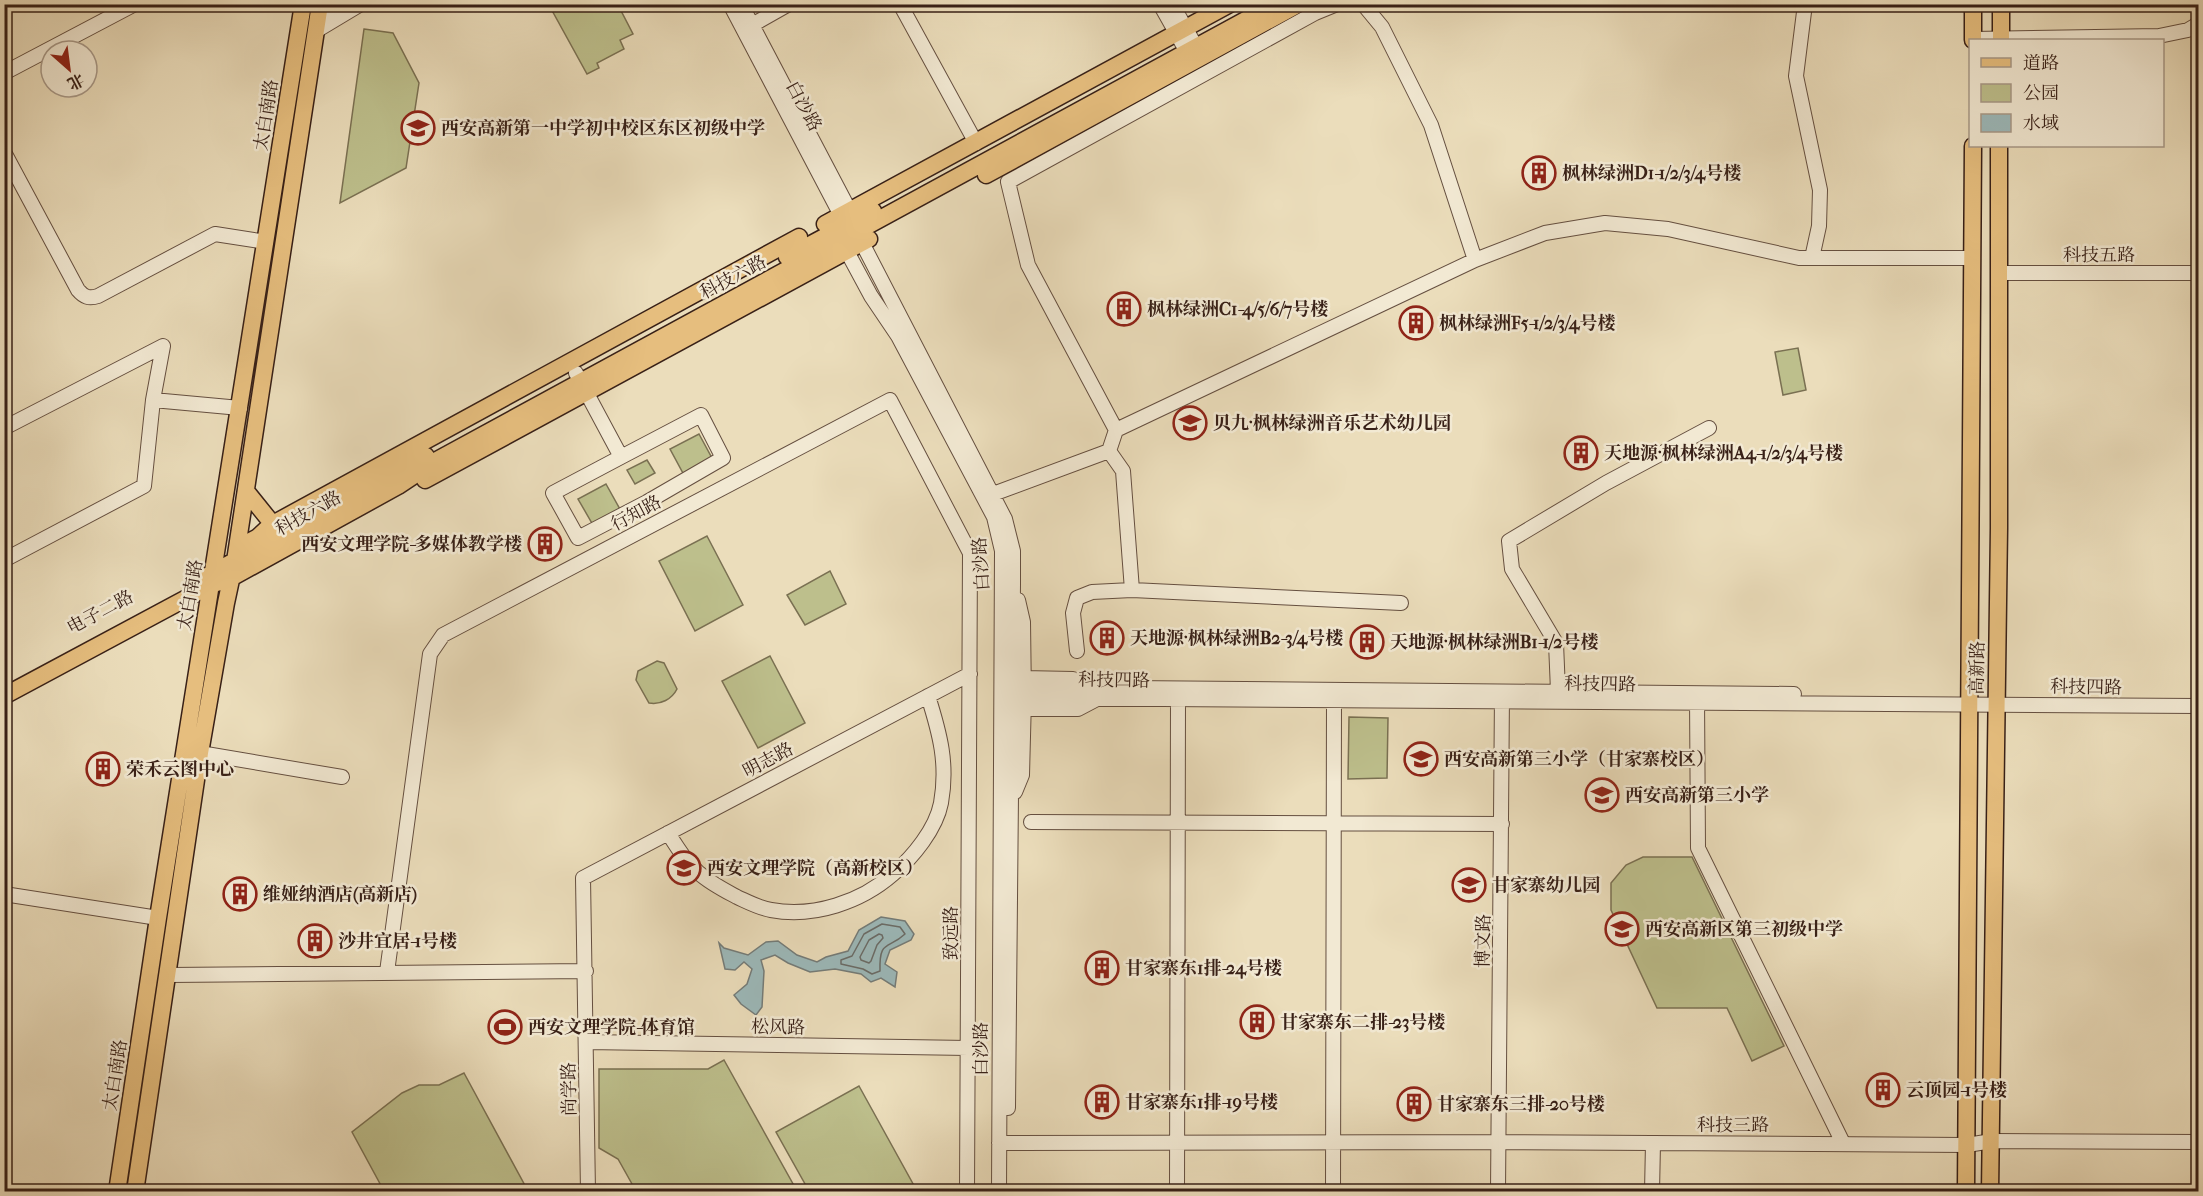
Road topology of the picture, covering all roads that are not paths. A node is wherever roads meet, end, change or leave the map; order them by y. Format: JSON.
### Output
{"nodes":[{"id":1,"x":135,"y":4,"type":"edge"},
{"id":2,"x":303,"y":4,"type":"edge"},
{"id":3,"x":338,"y":4,"type":"edge"},
{"id":4,"x":361,"y":4,"type":"edge"},
{"id":5,"x":730,"y":4,"type":"edge"},
{"id":6,"x":741,"y":4,"type":"edge"},
{"id":7,"x":789,"y":4,"type":"edge"},
{"id":8,"x":900,"y":4,"type":"edge"},
{"id":9,"x":1160,"y":4,"type":"edge"},
{"id":10,"x":1172,"y":4,"type":"edge"},
{"id":11,"x":1230,"y":4,"type":"edge"},
{"id":12,"x":1254,"y":4,"type":"edge"},
{"id":13,"x":1275,"y":4,"type":"edge"},
{"id":14,"x":1299,"y":4,"type":"edge"},
{"id":15,"x":1337,"y":4,"type":"edge"},
{"id":16,"x":1363,"y":4,"type":"edge"},
{"id":17,"x":1805,"y":4,"type":"edge"},
{"id":18,"x":1973,"y":4,"type":"edge"},
{"id":19,"x":2001,"y":4,"type":"edge"},
{"id":20,"x":318,"y":17,"type":"edge"},
{"id":21,"x":2199,"y":24,"type":"edge"},
{"id":22,"x":752,"y":25,"type":"junction"},
{"id":23,"x":1973,"y":39,"type":"edge"},
{"id":24,"x":2001,"y":39,"type":"edge"},
{"id":25,"x":2040,"y":39,"type":"edge"},
{"id":26,"x":1186,"y":40,"type":"junction"},
{"id":27,"x":4,"y":73,"type":"edge"},
{"id":28,"x":976,"y":143,"type":"junction"},
{"id":29,"x":1973,"y":147,"type":"edge"},
{"id":30,"x":1999,"y":147,"type":"edge"},
{"id":31,"x":4,"y":152,"type":"edge"},
{"id":32,"x":850,"y":230,"type":"junction"},
{"id":33,"x":266,"y":242,"type":"junction"},
{"id":34,"x":1812,"y":258,"type":"junction"},
{"id":35,"x":1973,"y":258,"type":"junction"},
{"id":36,"x":1475,"y":260,"type":"junction"},
{"id":37,"x":1999,"y":273,"type":"junction"},
{"id":38,"x":2199,"y":273,"type":"edge"},
{"id":39,"x":581,"y":382,"type":"junction"},
{"id":40,"x":153,"y":400,"type":"junction"},
{"id":41,"x":240,"y":408,"type":"junction"},
{"id":42,"x":4,"y":428,"type":"edge"},
{"id":43,"x":1709,"y":428,"type":"dead end"},
{"id":44,"x":1116,"y":430,"type":"junction"},
{"id":45,"x":1109,"y":451,"type":"junction"},
{"id":46,"x":621,"y":457,"type":"junction"},
{"id":47,"x":246,"y":491,"type":"junction"},
{"id":48,"x":993,"y":494,"type":"junction"},
{"id":49,"x":276,"y":530,"type":"junction"},
{"id":50,"x":236,"y":554,"type":"junction"},
{"id":51,"x":4,"y":560,"type":"edge"},
{"id":52,"x":212,"y":579,"type":"junction"},
{"id":53,"x":230,"y":582,"type":"junction"},
{"id":54,"x":1132,"y":590,"type":"junction"},
{"id":55,"x":1401,"y":603,"type":"dead end"},
{"id":56,"x":1077,"y":651,"type":"dead end"},
{"id":57,"x":970,"y":674,"type":"junction"},
{"id":58,"x":4,"y":686,"type":"edge"},
{"id":59,"x":1558,"y":691,"type":"junction"},
{"id":60,"x":1015,"y":693,"type":"junction"},
{"id":61,"x":4,"y":696,"type":"edge"},
{"id":62,"x":928,"y":696,"type":"junction"},
{"id":63,"x":1502,"y":696,"type":"junction"},
{"id":64,"x":2199,"y":698,"type":"edge"},
{"id":65,"x":1178,"y":699,"type":"junction"},
{"id":66,"x":1334,"y":699,"type":"junction"},
{"id":67,"x":1697,"y":699,"type":"junction"},
{"id":68,"x":1970,"y":699,"type":"junction"},
{"id":69,"x":1996,"y":699,"type":"junction"},
{"id":70,"x":2199,"y":706,"type":"edge"},
{"id":71,"x":200,"y":753,"type":"junction"},
{"id":72,"x":342,"y":777,"type":"dead end"},
{"id":73,"x":1031,"y":822,"type":"dead end"},
{"id":74,"x":1178,"y":822,"type":"junction"},
{"id":75,"x":1333,"y":824,"type":"junction"},
{"id":76,"x":1502,"y":824,"type":"junction"},
{"id":77,"x":668,"y":834,"type":"junction"},
{"id":78,"x":583,"y":878,"type":"joint"},
{"id":79,"x":4,"y":894,"type":"edge"},
{"id":80,"x":158,"y":918,"type":"junction"},
{"id":81,"x":586,"y":970,"type":"junction"},
{"id":82,"x":387,"y":972,"type":"junction"},
{"id":83,"x":168,"y":975,"type":"junction"},
{"id":84,"x":587,"y":1042,"type":"junction"},
{"id":85,"x":968,"y":1048,"type":"junction"},
{"id":86,"x":1498,"y":1142,"type":"junction"},
{"id":87,"x":2199,"y":1142,"type":"edge"},
{"id":88,"x":1003,"y":1143,"type":"junction"},
{"id":89,"x":1177,"y":1143,"type":"junction"},
{"id":90,"x":1334,"y":1143,"type":"junction"},
{"id":91,"x":1653,"y":1143,"type":"junction"},
{"id":92,"x":1843,"y":1143,"type":"junction"},
{"id":93,"x":1966,"y":1145,"type":"junction"},
{"id":94,"x":1991,"y":1146,"type":"junction"},
{"id":95,"x":2199,"y":1151,"type":"edge"},
{"id":96,"x":117,"y":1191,"type":"edge"},
{"id":97,"x":135,"y":1191,"type":"edge"},
{"id":98,"x":588,"y":1191,"type":"edge"},
{"id":99,"x":967,"y":1191,"type":"edge"},
{"id":100,"x":999,"y":1191,"type":"edge"},
{"id":101,"x":1008,"y":1191,"type":"edge"},
{"id":102,"x":1177,"y":1191,"type":"edge"},
{"id":103,"x":1333,"y":1191,"type":"edge"},
{"id":104,"x":1498,"y":1191,"type":"edge"},
{"id":105,"x":1652,"y":1191,"type":"edge"},
{"id":106,"x":1966,"y":1191,"type":"edge"},
{"id":107,"x":1990,"y":1191,"type":"edge"}],
"edges":[{"from":1,"to":27,"type":"street"},
{"from":2,"to":33,"type":"main road","name":"太白南路"},
{"from":3,"to":20,"type":"street"},
{"from":4,"to":20,"type":"street"},
{"from":5,"to":32,"type":"street","name":"白沙路"},
{"from":6,"to":22,"type":"street","name":"白沙路"},
{"from":7,"to":22,"type":"street"},
{"from":8,"to":28,"type":"street"},
{"from":9,"to":26,"type":"street"},
{"from":10,"to":26,"type":"street"},
{"from":11,"to":26,"type":"main road"},
{"from":12,"to":26,"type":"main road","name":"科技六路"},
{"from":13,"to":26,"type":"main road","name":"科技六路"},
{"from":14,"to":32,"type":"main road"},
{"from":15,"to":44,"type":"street"},
{"from":16,"to":36,"type":"street"},
{"from":17,"to":34,"type":"street"},
{"from":18,"to":23,"type":"main road"},
{"from":19,"to":24,"type":"main road"},
{"from":20,"to":47,"type":"main road","name":"太白南路"},
{"from":21,"to":25,"type":"street"},
{"from":22,"to":32,"type":"street","name":"白沙路"},
{"from":26,"to":28,"type":"main road"},
{"from":26,"to":32,"type":"main road","name":"科技六路"},
{"from":28,"to":32,"type":"main road"},
{"from":29,"to":35,"type":"main road","name":"高新路"},
{"from":30,"to":37,"type":"main road","name":"高新路"},
{"from":31,"to":33,"type":"street"},
{"from":32,"to":39,"type":"main road","name":"科技六路"},
{"from":32,"to":39,"type":"main road"},
{"from":32,"to":48,"type":"street","name":"白沙路"},
{"from":32,"to":49,"type":"main road"},
{"from":32,"to":60,"type":"street","name":"白沙路"},
{"from":33,"to":41,"type":"main road","name":"太白南路"},
{"from":34,"to":35,"type":"street"},
{"from":34,"to":36,"type":"street"},
{"from":35,"to":68,"type":"main road","name":"高新路"},
{"from":36,"to":44,"type":"street"},
{"from":37,"to":38,"type":"street","name":"科技五路"},
{"from":37,"to":69,"type":"main road","name":"高新路"},
{"from":39,"to":46,"type":"street"},
{"from":39,"to":49,"type":"main road","name":"科技六路"},
{"from":39,"to":53,"type":"main road","name":"科技六路"},
{"from":40,"to":41,"type":"street"},
{"from":40,"to":42,"type":"street"},
{"from":40,"to":51,"type":"street"},
{"from":41,"to":52,"type":"main road","name":"太白南路"},
{"from":43,"to":59,"type":"street"},
{"from":44,"to":45,"type":"street"},
{"from":45,"to":48,"type":"street"},
{"from":45,"to":54,"type":"street"},
{"from":46,"to":46,"type":"street"},
{"from":47,"to":49,"type":"main road"},
{"from":47,"to":50,"type":"main road","name":"太白南路"},
{"from":48,"to":60,"type":"street","name":"白沙路"},
{"from":49,"to":50,"type":"main road","name":"科技六路"},
{"from":50,"to":52,"type":"main road","name":"科技六路"},
{"from":50,"to":53,"type":"main road","name":"太白南路"},
{"from":52,"to":53,"type":"main road","name":"科技六路"},
{"from":52,"to":58,"type":"main road","name":"电子二路"},
{"from":52,"to":61,"type":"main road","name":"电子二路"},
{"from":52,"to":80,"type":"main road","name":"太白南路"},
{"from":53,"to":71,"type":"main road","name":"太白南路"},
{"from":54,"to":55,"type":"street"},
{"from":54,"to":56,"type":"street"},
{"from":57,"to":62,"type":"street","name":"明志路"},
{"from":57,"to":82,"type":"street","name":"行知路"},
{"from":57,"to":85,"type":"street","name":"致远路"},
{"from":59,"to":63,"type":"street","name":"科技四路"},
{"from":59,"to":67,"type":"street","name":"科技四路"},
{"from":60,"to":63,"type":"street","name":"科技四路"},
{"from":60,"to":65,"type":"street","name":"科技四路"},
{"from":60,"to":88,"type":"street","name":"白沙路"},
{"from":60,"to":88,"type":"street","name":"白沙路"},
{"from":62,"to":77,"type":"street","name":"明志路"},
{"from":62,"to":77,"type":"street"},
{"from":63,"to":66,"type":"street","name":"科技四路"},
{"from":63,"to":67,"type":"street","name":"科技四路"},
{"from":63,"to":76,"type":"street","name":"博文路"},
{"from":64,"to":69,"type":"street","name":"科技四路"},
{"from":65,"to":66,"type":"street","name":"科技四路"},
{"from":65,"to":74,"type":"street"},
{"from":66,"to":75,"type":"street"},
{"from":67,"to":68,"type":"street","name":"科技四路"},
{"from":67,"to":92,"type":"street"},
{"from":68,"to":69,"type":"street","name":"科技四路"},
{"from":68,"to":93,"type":"main road","name":"高新路"},
{"from":69,"to":70,"type":"street","name":"科技四路"},
{"from":69,"to":94,"type":"main road","name":"高新路"},
{"from":71,"to":72,"type":"street"},
{"from":71,"to":83,"type":"main road","name":"太白南路"},
{"from":73,"to":74,"type":"street"},
{"from":74,"to":75,"type":"street"},
{"from":74,"to":89,"type":"street"},
{"from":75,"to":76,"type":"street"},
{"from":75,"to":90,"type":"street"},
{"from":76,"to":86,"type":"street","name":"博文路"},
{"from":77,"to":78,"type":"street","name":"明志路"},
{"from":78,"to":81,"type":"street","name":"尚学路"},
{"from":79,"to":80,"type":"street"},
{"from":80,"to":96,"type":"main road","name":"太白南路"},
{"from":81,"to":82,"type":"street"},
{"from":81,"to":84,"type":"street","name":"尚学路"},
{"from":82,"to":83,"type":"street"},
{"from":83,"to":97,"type":"main road","name":"太白南路"},
{"from":84,"to":85,"type":"street","name":"松风路"},
{"from":84,"to":98,"type":"street","name":"尚学路"},
{"from":85,"to":99,"type":"street","name":"致远路"},
{"from":86,"to":90,"type":"street","name":"科技三路"},
{"from":86,"to":91,"type":"street","name":"科技三路"},
{"from":86,"to":104,"type":"street","name":"博文路"},
{"from":87,"to":94,"type":"street","name":"科技三路"},
{"from":88,"to":89,"type":"street","name":"科技三路"},
{"from":88,"to":100,"type":"street","name":"白沙路"},
{"from":88,"to":101,"type":"street","name":"白沙路"},
{"from":89,"to":90,"type":"street","name":"科技三路"},
{"from":89,"to":102,"type":"street"},
{"from":90,"to":103,"type":"street"},
{"from":91,"to":92,"type":"street","name":"科技三路"},
{"from":91,"to":105,"type":"street"},
{"from":92,"to":93,"type":"street","name":"科技三路"},
{"from":93,"to":94,"type":"street","name":"科技三路"},
{"from":93,"to":106,"type":"main road","name":"高新路"},
{"from":94,"to":95,"type":"street","name":"科技三路"},
{"from":94,"to":107,"type":"main road","name":"高新路"}]}
